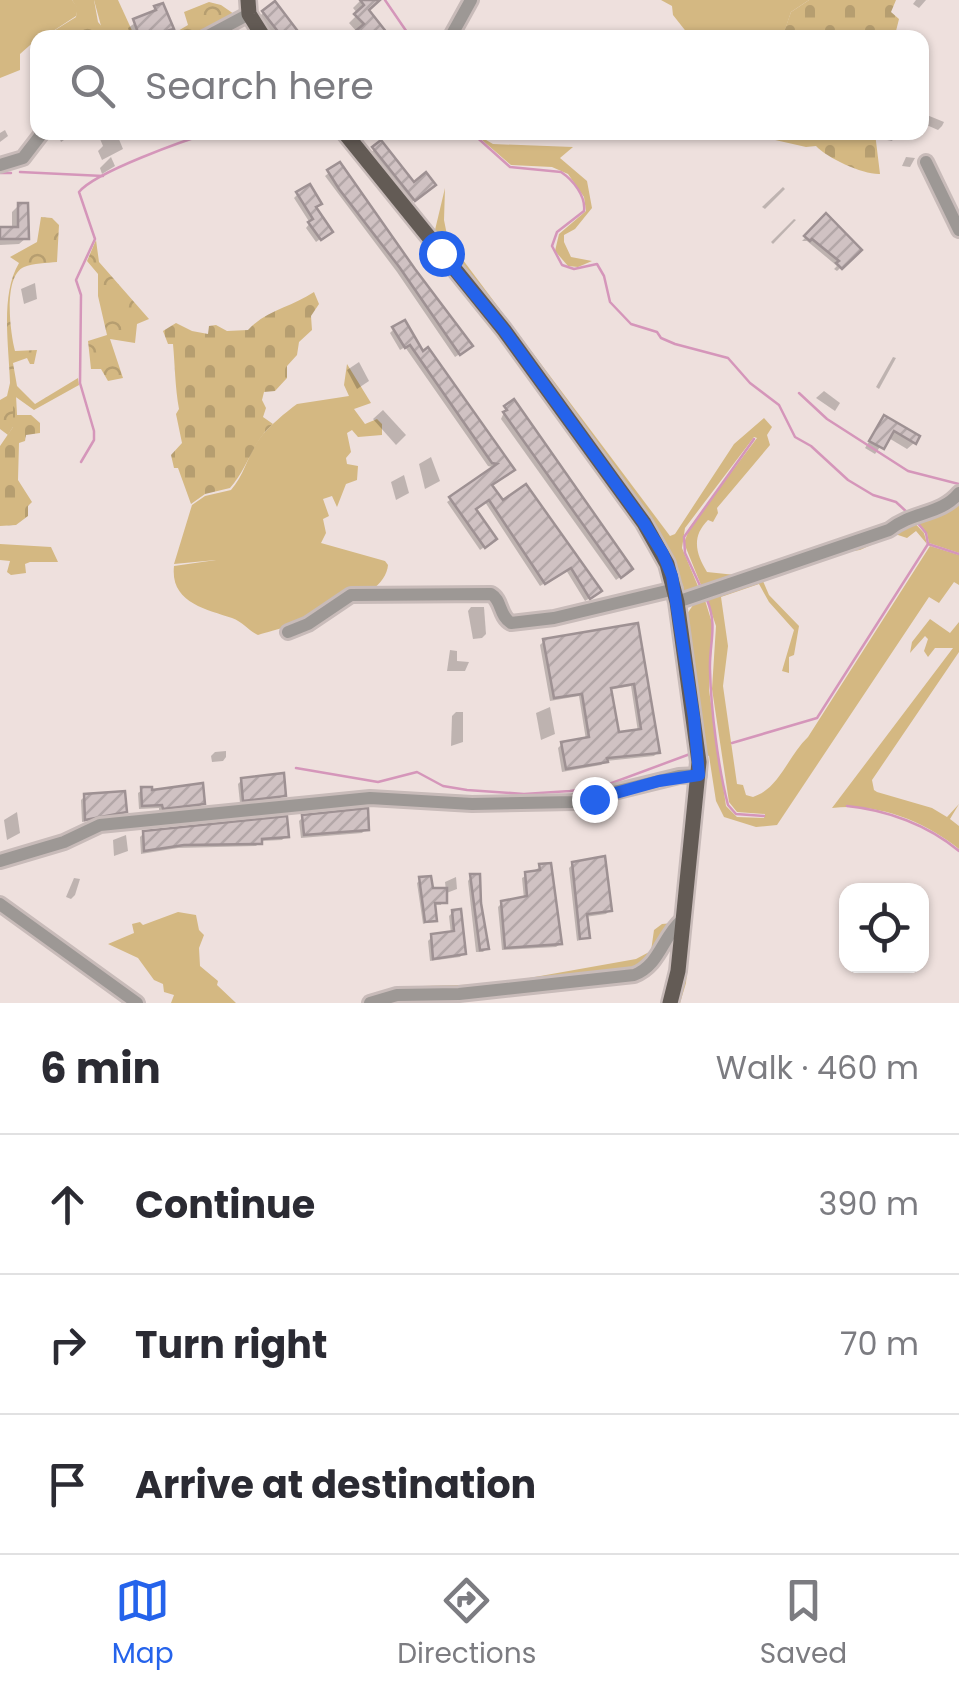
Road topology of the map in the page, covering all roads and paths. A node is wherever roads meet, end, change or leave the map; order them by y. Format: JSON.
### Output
{"nodes":[{"id":1,"x":472,"y":0,"type":"edge"},
{"id":2,"x":248,"y":7,"type":"edge"},
{"id":3,"x":215,"y":30,"type":"edge"},
{"id":4,"x":260,"y":30,"type":"edge"},
{"id":5,"x":455,"y":30,"type":"edge"},
{"id":6,"x":36,"y":140,"type":"edge"},
{"id":7,"x":356,"y":140,"type":"edge"},
{"id":8,"x":926,"y":162,"type":"dead end"},
{"id":9,"x":0,"y":166,"type":"edge"},
{"id":10,"x":959,"y":230,"type":"edge"},
{"id":11,"x":959,"y":492,"type":"edge"},
{"id":12,"x":676,"y":595,"type":"junction"},
{"id":13,"x":288,"y":632,"type":"dead end"},
{"id":14,"x":699,"y":775,"type":"junction"},
{"id":15,"x":0,"y":861,"type":"edge"},
{"id":16,"x":0,"y":904,"type":"edge"},
{"id":17,"x":682,"y":920,"type":"junction"},
{"id":18,"x":137,"y":1003,"type":"edge"},
{"id":19,"x":370,"y":1003,"type":"edge"},
{"id":20,"x":670,"y":1003,"type":"edge"}],
"edges":[{"from":1,"to":5,"type":"street"},
{"from":2,"to":3,"type":"street"},
{"from":2,"to":4,"type":"main road"},
{"from":6,"to":9,"type":"street"},
{"from":7,"to":12,"type":"main road"},
{"from":8,"to":10,"type":"street"},
{"from":11,"to":12,"type":"street"},
{"from":12,"to":13,"type":"street"},
{"from":12,"to":14,"type":"main road"},
{"from":14,"to":15,"type":"street"},
{"from":14,"to":17,"type":"main road"},
{"from":16,"to":18,"type":"street"},
{"from":17,"to":19,"type":"street"},
{"from":17,"to":20,"type":"main road"}]}
